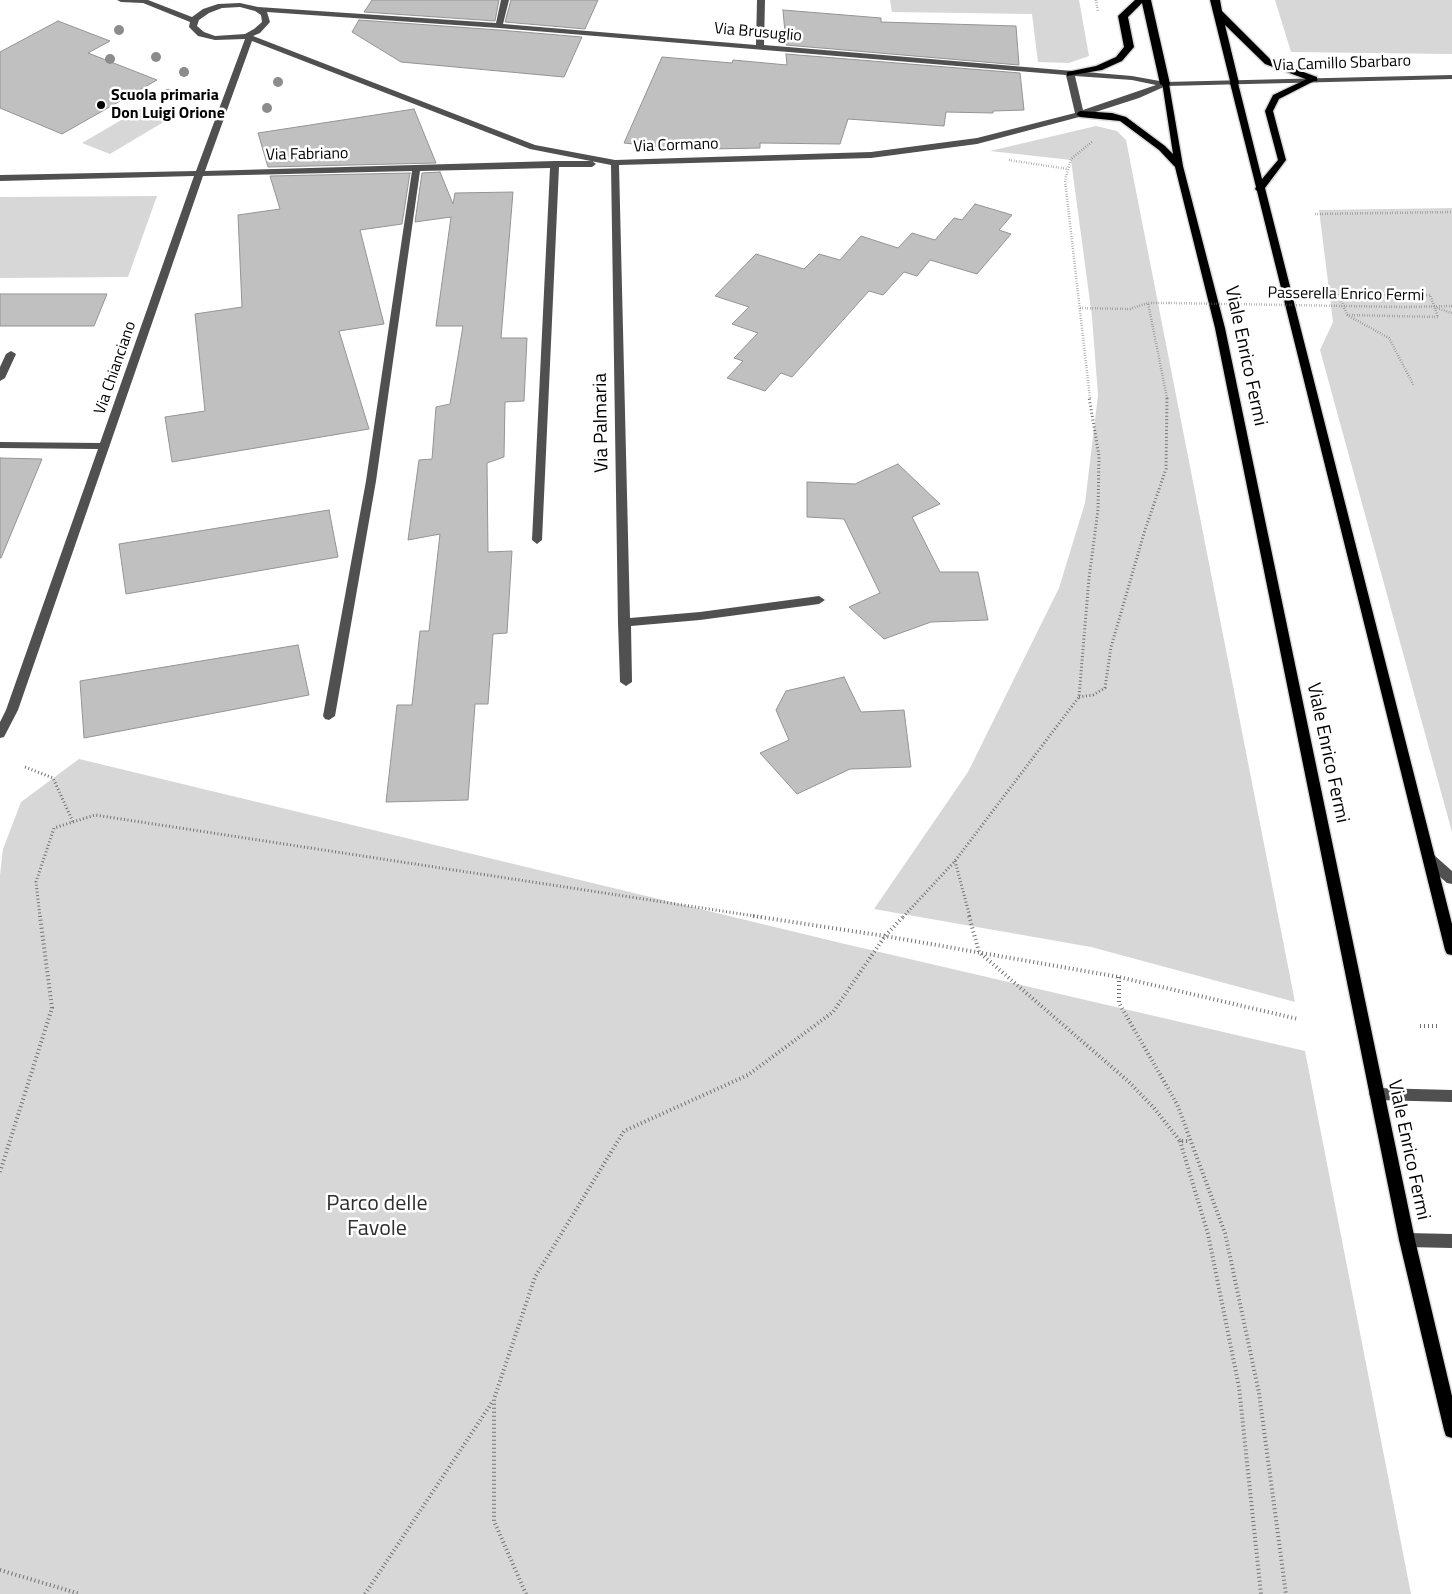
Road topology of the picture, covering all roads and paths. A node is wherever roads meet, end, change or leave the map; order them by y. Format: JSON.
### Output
{"nodes":[{"id":1,"x":122,"y":0,"type":"edge"},
{"id":2,"x":262,"y":0,"type":"edge"},
{"id":3,"x":505,"y":0,"type":"edge"},
{"id":4,"x":761,"y":0,"type":"edge"},
{"id":5,"x":1140,"y":0,"type":"edge"},
{"id":6,"x":1146,"y":0,"type":"edge"},
{"id":7,"x":1215,"y":0,"type":"edge"},
{"id":8,"x":258,"y":9,"type":"junction"},
{"id":9,"x":1217,"y":11,"type":"junction"},
{"id":10,"x":194,"y":21,"type":"junction"},
{"id":11,"x":499,"y":26,"type":"junction"},
{"id":12,"x":248,"y":36,"type":"junction"},
{"id":13,"x":760,"y":48,"type":"junction"},
{"id":14,"x":1070,"y":74,"type":"junction"},
{"id":15,"x":1452,"y":77,"type":"edge"},
{"id":16,"x":1314,"y":79,"type":"junction"},
{"id":17,"x":1234,"y":83,"type":"junction"},
{"id":18,"x":1165,"y":84,"type":"junction"},
{"id":19,"x":1080,"y":114,"type":"junction"},
{"id":20,"x":1096,"y":139,"type":"dead end"},
{"id":21,"x":615,"y":163,"type":"junction"},
{"id":22,"x":555,"y":164,"type":"junction"},
{"id":23,"x":1179,"y":166,"type":"junction"},
{"id":24,"x":416,"y":168,"type":"junction"},
{"id":25,"x":199,"y":174,"type":"junction"},
{"id":26,"x":0,"y":178,"type":"edge"},
{"id":27,"x":1260,"y":189,"type":"junction"},
{"id":28,"x":1452,"y":212,"type":"edge"},
{"id":29,"x":1314,"y":214,"type":"dead end"},
{"id":30,"x":1339,"y":294,"type":"dead end"},
{"id":31,"x":1380,"y":295,"type":"dead end"},
{"id":32,"x":1148,"y":303,"type":"junction"},
{"id":33,"x":1452,"y":306,"type":"edge"},
{"id":34,"x":1434,"y":307,"type":"junction"},
{"id":35,"x":1080,"y":308,"type":"junction"},
{"id":36,"x":1452,"y":313,"type":"edge"},
{"id":37,"x":1347,"y":315,"type":"junction"},
{"id":38,"x":10,"y":354,"type":"dead end"},
{"id":39,"x":0,"y":378,"type":"edge"},
{"id":40,"x":1414,"y":386,"type":"dead end"},
{"id":41,"x":0,"y":445,"type":"edge"},
{"id":42,"x":104,"y":446,"type":"junction"},
{"id":43,"x":537,"y":540,"type":"dead end"},
{"id":44,"x":819,"y":600,"type":"dead end"},
{"id":45,"x":624,"y":623,"type":"junction"},
{"id":46,"x":626,"y":682,"type":"dead end"},
{"id":47,"x":1079,"y":697,"type":"junction"},
{"id":48,"x":6,"y":710,"type":"edge"},
{"id":49,"x":330,"y":716,"type":"dead end"},
{"id":50,"x":0,"y":734,"type":"edge"},
{"id":51,"x":25,"y":767,"type":"dead end"},
{"id":52,"x":73,"y":822,"type":"junction"},
{"id":53,"x":1429,"y":859,"type":"junction"},
{"id":54,"x":955,"y":861,"type":"junction"},
{"id":55,"x":1452,"y":879,"type":"edge"},
{"id":56,"x":885,"y":936,"type":"junction"},
{"id":57,"x":1452,"y":950,"type":"edge"},
{"id":58,"x":979,"y":952,"type":"junction"},
{"id":59,"x":1119,"y":978,"type":"junction"},
{"id":60,"x":1298,"y":1019,"type":"dead end"},
{"id":61,"x":1420,"y":1026,"type":"dead end"},
{"id":62,"x":1437,"y":1026,"type":"dead end"},
{"id":63,"x":1376,"y":1094,"type":"junction"},
{"id":64,"x":1452,"y":1096,"type":"edge"},
{"id":65,"x":1180,"y":1141,"type":"junction"},
{"id":66,"x":1190,"y":1141,"type":"junction"},
{"id":67,"x":0,"y":1172,"type":"edge"},
{"id":68,"x":1407,"y":1240,"type":"junction"},
{"id":69,"x":1452,"y":1241,"type":"edge"},
{"id":70,"x":494,"y":1400,"type":"junction"},
{"id":71,"x":1452,"y":1430,"type":"edge"},
{"id":72,"x":0,"y":1570,"type":"edge"},
{"id":73,"x":80,"y":1594,"type":"edge"},
{"id":74,"x":364,"y":1594,"type":"edge"},
{"id":75,"x":526,"y":1594,"type":"edge"},
{"id":76,"x":1261,"y":1594,"type":"edge"},
{"id":77,"x":1286,"y":1594,"type":"edge"}],
"edges":[{"from":1,"to":10,"type":"street"},
{"from":2,"to":8,"type":"street"},
{"from":3,"to":11,"type":"street"},
{"from":4,"to":13,"type":"street"},
{"from":5,"to":14,"type":"highway"},
{"from":6,"to":18,"type":"highway","name":"Viale Enrico Fermi"},
{"from":7,"to":9,"type":"highway"},
{"from":8,"to":10,"type":"street","name":"Via Brusuglio"},
{"from":8,"to":11,"type":"street","name":"Via Brusuglio"},
{"from":8,"to":12,"type":"street"},
{"from":9,"to":16,"type":"highway"},
{"from":9,"to":17,"type":"highway"},
{"from":10,"to":12,"type":"street"},
{"from":11,"to":13,"type":"street","name":"Via Brusuglio"},
{"from":12,"to":21,"type":"street","name":"Via Cormano"},
{"from":12,"to":25,"type":"street","name":"Via Chianciano"},
{"from":13,"to":14,"type":"street","name":"Via Brusuglio"},
{"from":14,"to":18,"type":"street","name":"Via Brusuglio"},
{"from":14,"to":19,"type":"street"},
{"from":15,"to":16,"type":"street","name":"Via Camillo Sbarbaro"},
{"from":16,"to":17,"type":"street","name":"Via Camillo Sbarbaro"},
{"from":16,"to":27,"type":"main road"},
{"from":17,"to":18,"type":"street"},
{"from":17,"to":27,"type":"main road"},
{"from":18,"to":19,"type":"street"},
{"from":18,"to":23,"type":"main road","name":"Viale Enrico Fermi"},
{"from":19,"to":21,"type":"street","name":"Via Cormano"},
{"from":19,"to":23,"type":"main road"},
{"from":20,"to":35,"type":"path"},
{"from":21,"to":22,"type":"street","name":"Via Fabriano"},
{"from":21,"to":45,"type":"street","name":"Via Palmaria"},
{"from":22,"to":24,"type":"street","name":"Via Fabriano"},
{"from":22,"to":43,"type":"street"},
{"from":23,"to":63,"type":"main road","name":"Viale Enrico Fermi"},
{"from":24,"to":25,"type":"street","name":"Via Fabriano"},
{"from":24,"to":49,"type":"street"},
{"from":25,"to":26,"type":"street","name":"Via Fabriano"},
{"from":25,"to":42,"type":"street","name":"Via Chianciano"},
{"from":27,"to":53,"type":"main road"},
{"from":28,"to":29,"type":"path"},
{"from":30,"to":37,"type":"path"},
{"from":31,"to":34,"type":"path"},
{"from":32,"to":34,"type":"path","name":"Passerella Enrico Fermi","bridge":true},
{"from":32,"to":35,"type":"path","name":"Passerella Enrico Fermi"},
{"from":32,"to":47,"type":"path"},
{"from":33,"to":34,"type":"path","name":"Passerella Enrico Fermi"},
{"from":34,"to":36,"type":"path"},
{"from":34,"to":37,"type":"path"},
{"from":35,"to":47,"type":"path"},
{"from":37,"to":40,"type":"path"},
{"from":38,"to":39,"type":"street"},
{"from":41,"to":42,"type":"street"},
{"from":42,"to":48,"type":"street","name":"Via Chianciano"},
{"from":44,"to":45,"type":"street"},
{"from":45,"to":46,"type":"street","name":"Via Palmaria"},
{"from":47,"to":54,"type":"path"},
{"from":48,"to":50,"type":"street","name":"Via Chianciano"},
{"from":51,"to":52,"type":"path"},
{"from":52,"to":56,"type":"path"},
{"from":52,"to":67,"type":"path"},
{"from":53,"to":55,"type":"street"},
{"from":53,"to":57,"type":"main road"},
{"from":54,"to":56,"type":"path"},
{"from":54,"to":58,"type":"path"},
{"from":56,"to":58,"type":"path"},
{"from":56,"to":70,"type":"path"},
{"from":58,"to":59,"type":"path"},
{"from":58,"to":65,"type":"path"},
{"from":59,"to":60,"type":"path"},
{"from":59,"to":66,"type":"path"},
{"from":61,"to":62,"type":"path"},
{"from":63,"to":64,"type":"street"},
{"from":63,"to":68,"type":"main road","name":"Viale Enrico Fermi"},
{"from":65,"to":66,"type":"path"},
{"from":65,"to":76,"type":"path"},
{"from":66,"to":77,"type":"path"},
{"from":68,"to":69,"type":"street"},
{"from":68,"to":71,"type":"main road","name":"Viale Enrico Fermi"},
{"from":70,"to":74,"type":"path"},
{"from":70,"to":75,"type":"path"},
{"from":72,"to":73,"type":"path"}]}
